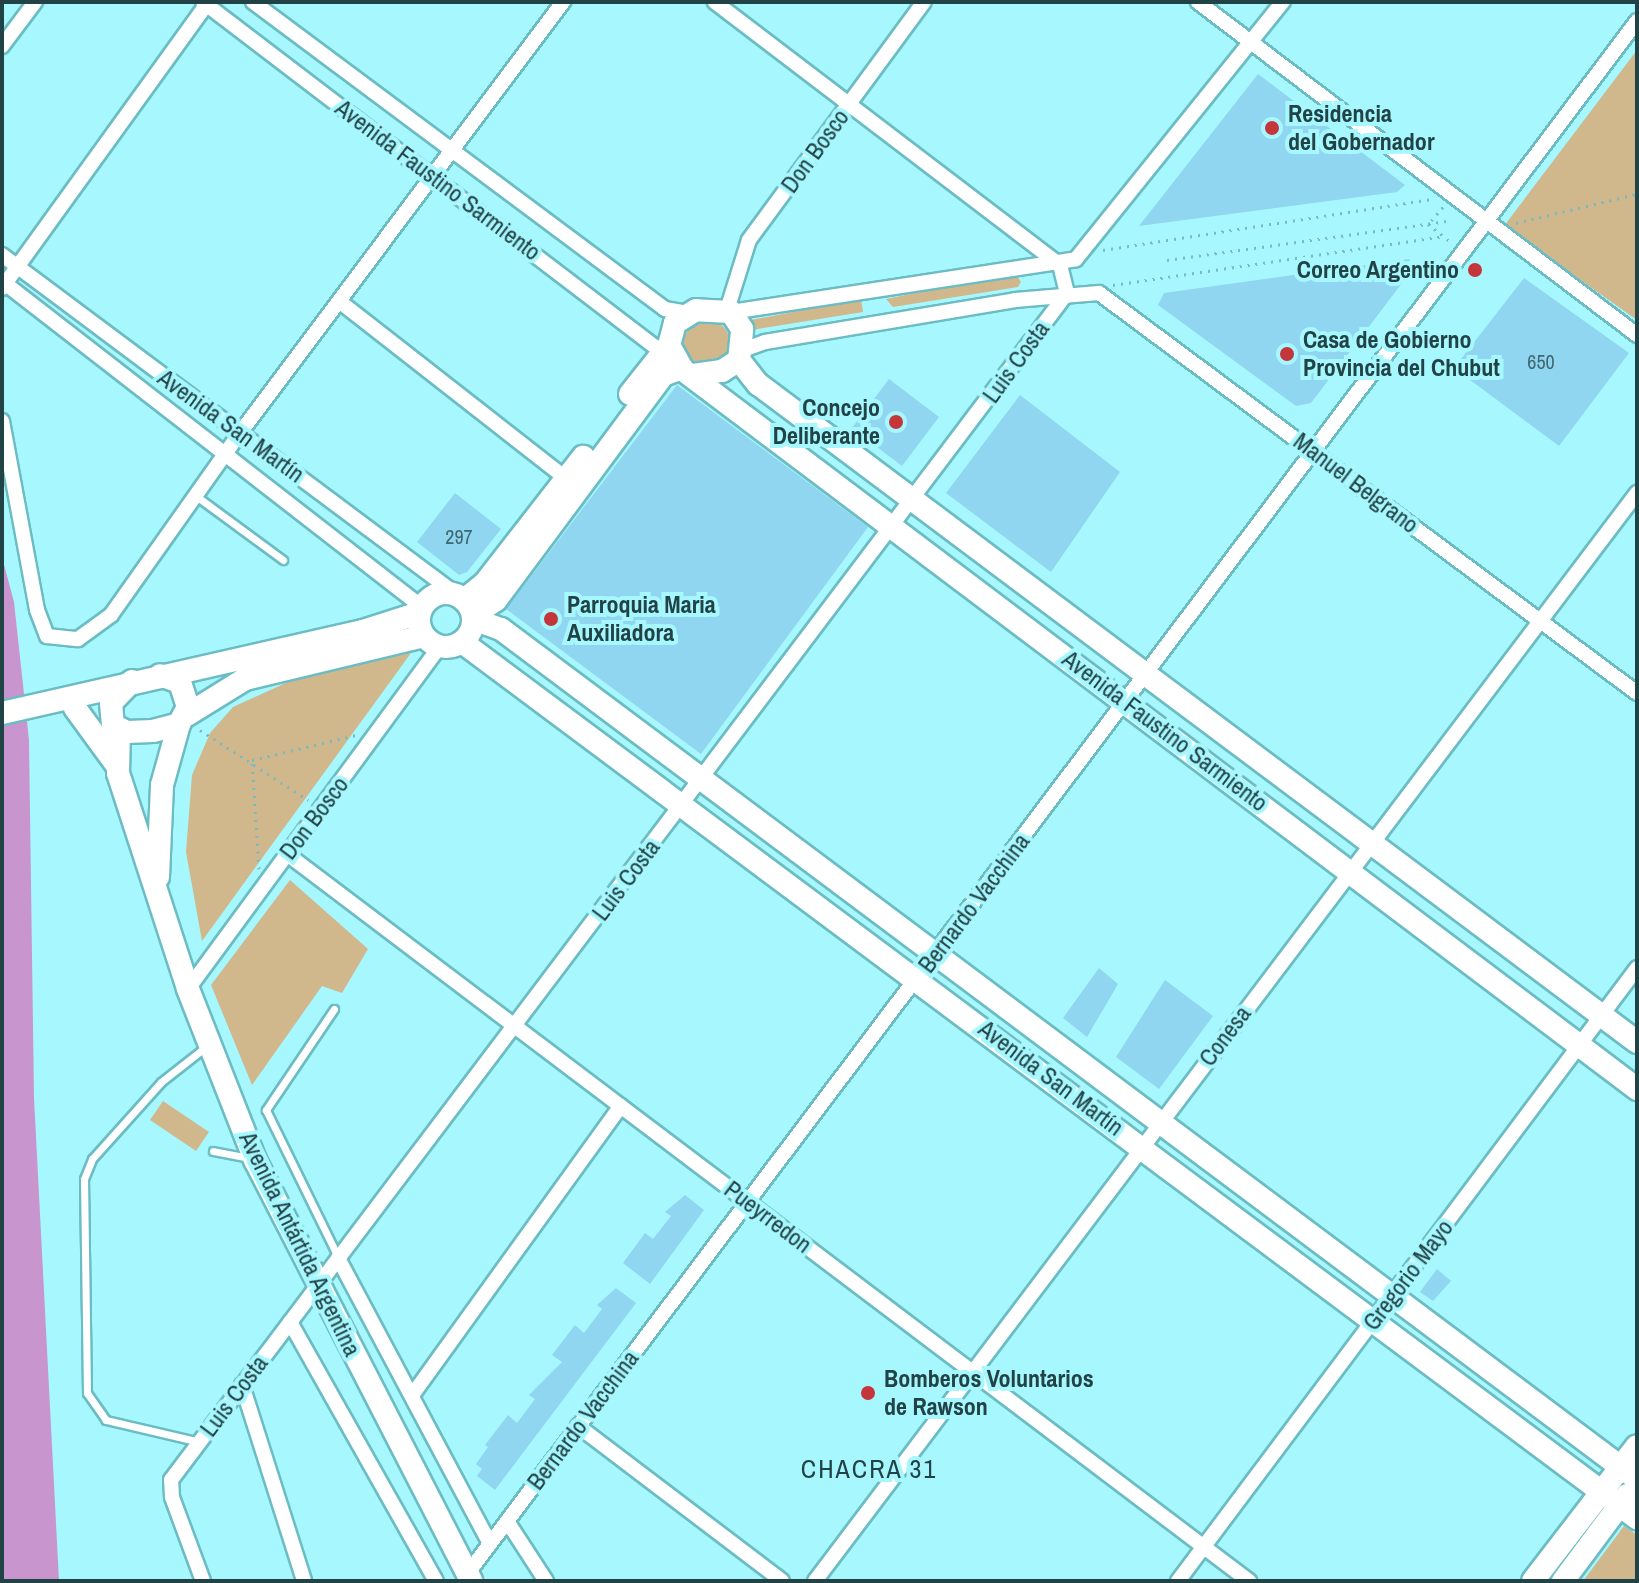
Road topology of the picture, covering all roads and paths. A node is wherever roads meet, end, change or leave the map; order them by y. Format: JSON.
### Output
{"nodes":[{"id":1,"x":35,"y":2,"type":"edge"},
{"id":2,"x":253,"y":2,"type":"edge"},
{"id":3,"x":563,"y":2,"type":"edge"},
{"id":4,"x":715,"y":2,"type":"edge"},
{"id":5,"x":924,"y":2,"type":"edge"},
{"id":6,"x":1198,"y":2,"type":"edge"},
{"id":7,"x":1283,"y":2,"type":"edge"},
{"id":8,"x":206,"y":3,"type":"edge"},
{"id":9,"x":1637,"y":21,"type":"edge"},
{"id":10,"x":1252,"y":43,"type":"junction"},
{"id":11,"x":2,"y":46,"type":"edge"},
{"id":12,"x":850,"y":103,"type":"junction"},
{"id":13,"x":451,"y":149,"type":"junction"},
{"id":14,"x":432,"y":174,"type":"junction"},
{"id":15,"x":1637,"y":194,"type":"edge"},
{"id":16,"x":1451,"y":196,"type":"junction"},
{"id":17,"x":1449,"y":221,"type":"dead end"},
{"id":18,"x":1428,"y":224,"type":"junction"},
{"id":19,"x":1486,"y":224,"type":"junction"},
{"id":20,"x":1443,"y":236,"type":"junction"},
{"id":21,"x":1084,"y":253,"type":"junction"},
{"id":22,"x":1464,"y":254,"type":"junction"},
{"id":23,"x":2,"y":255,"type":"edge"},
{"id":24,"x":1167,"y":260,"type":"dead end"},
{"id":25,"x":17,"y":267,"type":"junction"},
{"id":26,"x":1063,"y":270,"type":"junction"},
{"id":27,"x":3,"y":284,"type":"edge"},
{"id":28,"x":1067,"y":293,"type":"junction"},
{"id":29,"x":1099,"y":293,"type":"junction"},
{"id":30,"x":339,"y":301,"type":"junction"},
{"id":31,"x":729,"y":311,"type":"junction"},
{"id":32,"x":688,"y":313,"type":"junction"},
{"id":33,"x":1637,"y":335,"type":"edge"},
{"id":34,"x":741,"y":355,"type":"junction"},
{"id":35,"x":676,"y":360,"type":"junction"},
{"id":36,"x":2,"y":421,"type":"edge"},
{"id":37,"x":240,"y":433,"type":"junction"},
{"id":38,"x":1314,"y":452,"type":"junction"},
{"id":39,"x":225,"y":453,"type":"junction"},
{"id":40,"x":567,"y":479,"type":"junction"},
{"id":41,"x":1637,"y":493,"type":"edge"},
{"id":42,"x":194,"y":495,"type":"junction"},
{"id":43,"x":913,"y":502,"type":"junction"},
{"id":44,"x":894,"y":526,"type":"junction"},
{"id":45,"x":283,"y":560,"type":"dead end"},
{"id":46,"x":468,"y":608,"type":"junction"},
{"id":47,"x":421,"y":610,"type":"junction"},
{"id":48,"x":1540,"y":620,"type":"junction"},
{"id":49,"x":432,"y":641,"type":"junction"},
{"id":50,"x":462,"y":642,"type":"junction"},
{"id":51,"x":160,"y":675,"type":"junction"},
{"id":52,"x":1146,"y":675,"type":"junction"},
{"id":53,"x":134,"y":680,"type":"junction"},
{"id":54,"x":1637,"y":693,"type":"edge"},
{"id":55,"x":1126,"y":701,"type":"junction"},
{"id":56,"x":44,"y":703,"type":"junction"},
{"id":57,"x":75,"y":708,"type":"junction"},
{"id":58,"x":2,"y":713,"type":"edge"},
{"id":59,"x":183,"y":719,"type":"junction"},
{"id":60,"x":116,"y":728,"type":"junction"},
{"id":61,"x":380,"y":729,"type":"junction"},
{"id":62,"x":252,"y":760,"type":"junction"},
{"id":63,"x":116,"y":764,"type":"junction"},
{"id":64,"x":703,"y":779,"type":"junction"},
{"id":65,"x":684,"y":804,"type":"junction"},
{"id":66,"x":321,"y":809,"type":"junction"},
{"id":67,"x":1371,"y":843,"type":"junction"},
{"id":68,"x":287,"y":854,"type":"junction"},
{"id":69,"x":1350,"y":871,"type":"junction"},
{"id":70,"x":260,"y":892,"type":"junction"},
{"id":71,"x":157,"y":894,"type":"junction"},
{"id":72,"x":936,"y":953,"type":"junction"},
{"id":73,"x":1637,"y":968,"type":"edge"},
{"id":74,"x":917,"y":978,"type":"junction"},
{"id":75,"x":188,"y":989,"type":"junction"},
{"id":76,"x":334,"y":1009,"type":"dead end"},
{"id":77,"x":1602,"y":1015,"type":"junction"},
{"id":78,"x":516,"y":1026,"type":"junction"},
{"id":79,"x":1637,"y":1042,"type":"edge"},
{"id":80,"x":209,"y":1043,"type":"junction"},
{"id":81,"x":1580,"y":1045,"type":"junction"},
{"id":82,"x":1637,"y":1089,"type":"edge"},
{"id":83,"x":621,"y":1106,"type":"junction"},
{"id":84,"x":1161,"y":1122,"type":"junction"},
{"id":85,"x":1142,"y":1147,"type":"junction"},
{"id":86,"x":213,"y":1151,"type":"dead end"},
{"id":87,"x":255,"y":1160,"type":"junction"},
{"id":88,"x":748,"y":1202,"type":"junction"},
{"id":89,"x":338,"y":1258,"type":"junction"},
{"id":90,"x":317,"y":1285,"type":"junction"},
{"id":91,"x":1394,"y":1296,"type":"junction"},
{"id":92,"x":1374,"y":1321,"type":"junction"},
{"id":93,"x":290,"y":1322,"type":"junction"},
{"id":94,"x":973,"y":1372,"type":"junction"},
{"id":95,"x":242,"y":1385,"type":"junction"},
{"id":96,"x":413,"y":1394,"type":"junction"},
{"id":97,"x":578,"y":1426,"type":"junction"},
{"id":98,"x":200,"y":1442,"type":"junction"},
{"id":99,"x":1637,"y":1446,"type":"edge"},
{"id":100,"x":1632,"y":1476,"type":"edge"},
{"id":101,"x":1620,"y":1505,"type":"edge"},
{"id":102,"x":507,"y":1521,"type":"junction"},
{"id":103,"x":490,"y":1544,"type":"junction"},
{"id":104,"x":1204,"y":1547,"type":"junction"},
{"id":105,"x":467,"y":1578,"type":"edge"},
{"id":106,"x":203,"y":1581,"type":"edge"},
{"id":107,"x":304,"y":1581,"type":"edge"},
{"id":108,"x":436,"y":1581,"type":"edge"},
{"id":109,"x":546,"y":1581,"type":"edge"},
{"id":110,"x":782,"y":1581,"type":"edge"},
{"id":111,"x":815,"y":1581,"type":"edge"},
{"id":112,"x":1178,"y":1581,"type":"edge"},
{"id":113,"x":1249,"y":1581,"type":"edge"},
{"id":114,"x":1533,"y":1581,"type":"edge"},
{"id":115,"x":1563,"y":1581,"type":"edge"}],
"edges":[{"from":1,"to":11,"type":"street"},
{"from":2,"to":13,"type":"street","name":"Avenida Faustino Sarmiento"},
{"from":3,"to":13,"type":"street"},
{"from":4,"to":12,"type":"street"},
{"from":5,"to":12,"type":"street","name":"Don Bosco"},
{"from":6,"to":10,"type":"street"},
{"from":7,"to":10,"type":"street"},
{"from":8,"to":14,"type":"street","name":"Avenida Faustino Sarmiento"},
{"from":8,"to":25,"type":"street"},
{"from":9,"to":19,"type":"street","name":"Bernardo Vacchina"},
{"from":10,"to":16,"type":"street"},
{"from":10,"to":21,"type":"street"},
{"from":12,"to":26,"type":"street"},
{"from":12,"to":31,"type":"street","name":"Don Bosco"},
{"from":13,"to":14,"type":"street"},
{"from":13,"to":32,"type":"street","name":"Avenida Faustino Sarmiento"},
{"from":14,"to":30,"type":"street"},
{"from":14,"to":35,"type":"street","name":"Avenida Faustino Sarmiento"},
{"from":15,"to":19,"type":"path"},
{"from":16,"to":18,"type":"path"},
{"from":16,"to":19,"type":"street"},
{"from":16,"to":21,"type":"path"},
{"from":17,"to":18,"type":"path"},
{"from":18,"to":20,"type":"path"},
{"from":18,"to":24,"type":"path"},
{"from":19,"to":22,"type":"street","name":"Bernardo Vacchina"},
{"from":19,"to":33,"type":"street"},
{"from":20,"to":22,"type":"path"},
{"from":20,"to":29,"type":"path"},
{"from":21,"to":26,"type":"street"},
{"from":22,"to":38,"type":"street","name":"Bernardo Vacchina"},
{"from":23,"to":25,"type":"street","name":"Avenida San Martín"},
{"from":25,"to":27,"type":"street"},
{"from":25,"to":37,"type":"street","name":"Avenida San Martín"},
{"from":26,"to":28,"type":"street"},
{"from":26,"to":31,"type":"street"},
{"from":27,"to":39,"type":"street","name":"Avenida San Martín"},
{"from":28,"to":29,"type":"street"},
{"from":28,"to":34,"type":"street"},
{"from":28,"to":43,"type":"street","name":"Luis Costa"},
{"from":29,"to":38,"type":"street","name":"Manuel Belgrano"},
{"from":30,"to":37,"type":"street"},
{"from":30,"to":40,"type":"street"},
{"from":31,"to":32,"type":"main road","name":"Avenida Faustino Sarmiento"},
{"from":31,"to":34,"type":"main road","name":"Avenida Faustino Sarmiento"},
{"from":32,"to":35,"type":"main road"},
{"from":34,"to":35,"type":"main road"},
{"from":34,"to":43,"type":"main road","name":"Avenida Faustino Sarmiento"},
{"from":35,"to":40,"type":"main road"},
{"from":35,"to":44,"type":"main road","name":"Avenida Faustino Sarmiento"},
{"from":35,"to":46,"type":"main road"},
{"from":36,"to":42,"type":"street"},
{"from":37,"to":39,"type":"street"},
{"from":37,"to":46,"type":"street","name":"Avenida San Martín"},
{"from":38,"to":48,"type":"street","name":"Manuel Belgrano"},
{"from":38,"to":52,"type":"street","name":"Bernardo Vacchina"},
{"from":39,"to":42,"type":"street"},
{"from":39,"to":47,"type":"street","name":"Avenida San Martín"},
{"from":40,"to":46,"type":"main road"},
{"from":41,"to":48,"type":"street","name":"Conesa"},
{"from":42,"to":45,"type":"lane"},
{"from":43,"to":44,"type":"street","name":"Luis Costa"},
{"from":43,"to":52,"type":"main road","name":"Avenida Faustino Sarmiento"},
{"from":44,"to":55,"type":"main road","name":"Avenida Faustino Sarmiento"},
{"from":44,"to":64,"type":"street","name":"Luis Costa"},
{"from":46,"to":47,"type":"main road"},
{"from":46,"to":50,"type":"main road"},
{"from":46,"to":64,"type":"main road","name":"Avenida San Martín"},
{"from":47,"to":49,"type":"main road"},
{"from":47,"to":51,"type":"main road"},
{"from":48,"to":54,"type":"street","name":"Manuel Belgrano"},
{"from":48,"to":67,"type":"street","name":"Conesa"},
{"from":49,"to":50,"type":"main road"},
{"from":49,"to":59,"type":"main road"},
{"from":49,"to":61,"type":"street","name":"Don Bosco"},
{"from":50,"to":65,"type":"main road","name":"Avenida San Martín"},
{"from":51,"to":53,"type":"main road"},
{"from":51,"to":59,"type":"main road"},
{"from":52,"to":55,"type":"street","name":"Bernardo Vacchina"},
{"from":52,"to":67,"type":"main road","name":"Avenida Faustino Sarmiento"},
{"from":53,"to":56,"type":"main road"},
{"from":53,"to":60,"type":"main road"},
{"from":55,"to":69,"type":"main road","name":"Avenida Faustino Sarmiento"},
{"from":55,"to":72,"type":"street","name":"Bernardo Vacchina"},
{"from":56,"to":57,"type":"main road"},
{"from":56,"to":58,"type":"main road"},
{"from":57,"to":60,"type":"main road"},
{"from":57,"to":63,"type":"main road"},
{"from":59,"to":60,"type":"main road"},
{"from":59,"to":62,"type":"path"},
{"from":59,"to":71,"type":"main road","name":"Avenida Antártida Argentina"},
{"from":60,"to":63,"type":"main road","name":"Avenida Antártida Argentina"},
{"from":61,"to":62,"type":"path"},
{"from":61,"to":66,"type":"street","name":"Don Bosco"},
{"from":62,"to":66,"type":"path"},
{"from":62,"to":70,"type":"path"},
{"from":63,"to":71,"type":"main road","name":"Avenida Antártida Argentina"},
{"from":64,"to":65,"type":"street","name":"Luis Costa"},
{"from":64,"to":72,"type":"main road","name":"Avenida San Martín"},
{"from":65,"to":74,"type":"main road","name":"Avenida San Martín"},
{"from":65,"to":78,"type":"street","name":"Luis Costa"},
{"from":66,"to":68,"type":"street","name":"Don Bosco"},
{"from":67,"to":69,"type":"street","name":"Conesa"},
{"from":67,"to":77,"type":"main road","name":"Avenida Faustino Sarmiento"},
{"from":68,"to":70,"type":"street","name":"Don Bosco"},
{"from":68,"to":78,"type":"street","name":"Pueyrredon"},
{"from":69,"to":81,"type":"main road","name":"Avenida Faustino Sarmiento"},
{"from":69,"to":84,"type":"street","name":"Conesa"},
{"from":70,"to":75,"type":"street","name":"Don Bosco"},
{"from":71,"to":75,"type":"main road","name":"Avenida Antártida Argentina"},
{"from":72,"to":74,"type":"street","name":"Bernardo Vacchina"},
{"from":72,"to":84,"type":"main road","name":"Avenida San Martín"},
{"from":73,"to":77,"type":"street","name":"Gregorio Mayo"},
{"from":74,"to":85,"type":"main road","name":"Avenida San Martín"},
{"from":74,"to":88,"type":"street","name":"Bernardo Vacchina"},
{"from":75,"to":80,"type":"main road","name":"Avenida Antártida Argentina"},
{"from":76,"to":89,"type":"lane"},
{"from":77,"to":79,"type":"main road","name":"Avenida Faustino Sarmiento"},
{"from":77,"to":81,"type":"street","name":"Gregorio Mayo"},
{"from":78,"to":83,"type":"street","name":"Pueyrredon"},
{"from":78,"to":89,"type":"street","name":"Luis Costa"},
{"from":80,"to":87,"type":"main road","name":"Avenida Antártida Argentina"},
{"from":80,"to":98,"type":"lane"},
{"from":81,"to":82,"type":"main road","name":"Avenida Faustino Sarmiento"},
{"from":81,"to":91,"type":"street","name":"Gregorio Mayo"},
{"from":83,"to":88,"type":"street","name":"Pueyrredon"},
{"from":83,"to":96,"type":"street"},
{"from":84,"to":85,"type":"street","name":"Conesa"},
{"from":84,"to":91,"type":"main road","name":"Avenida San Martín"},
{"from":85,"to":92,"type":"main road","name":"Avenida San Martín"},
{"from":85,"to":94,"type":"street","name":"Conesa"},
{"from":86,"to":87,"type":"lane"},
{"from":87,"to":90,"type":"main road","name":"Avenida Antártida Argentina"},
{"from":88,"to":94,"type":"street","name":"Pueyrredon"},
{"from":88,"to":97,"type":"street","name":"Bernardo Vacchina"},
{"from":89,"to":90,"type":"street","name":"Luis Costa"},
{"from":89,"to":96,"type":"street"},
{"from":90,"to":93,"type":"street","name":"Luis Costa"},
{"from":90,"to":105,"type":"main road","name":"Avenida Antártida Argentina"},
{"from":91,"to":92,"type":"street","name":"Gregorio Mayo"},
{"from":91,"to":100,"type":"main road","name":"Avenida San Martín"},
{"from":92,"to":101,"type":"main road","name":"Avenida San Martín"},
{"from":92,"to":104,"type":"street","name":"Gregorio Mayo"},
{"from":93,"to":95,"type":"street","name":"Luis Costa"},
{"from":93,"to":108,"type":"street"},
{"from":94,"to":104,"type":"street","name":"Pueyrredon"},
{"from":94,"to":111,"type":"street","name":"Conesa"},
{"from":95,"to":98,"type":"street","name":"Luis Costa"},
{"from":95,"to":107,"type":"street"},
{"from":96,"to":103,"type":"street"},
{"from":97,"to":102,"type":"street","name":"Bernardo Vacchina"},
{"from":97,"to":110,"type":"street"},
{"from":98,"to":106,"type":"street","name":"Luis Costa"},
{"from":99,"to":100,"type":"main road"},
{"from":100,"to":101,"type":"main road"},
{"from":101,"to":114,"type":"main road"},
{"from":101,"to":115,"type":"main road"},
{"from":102,"to":103,"type":"street","name":"Bernardo Vacchina"},
{"from":102,"to":109,"type":"street"},
{"from":103,"to":105,"type":"street","name":"Bernardo Vacchina"},
{"from":104,"to":112,"type":"street","name":"Gregorio Mayo"},
{"from":104,"to":113,"type":"street","name":"Pueyrredon"}]}
